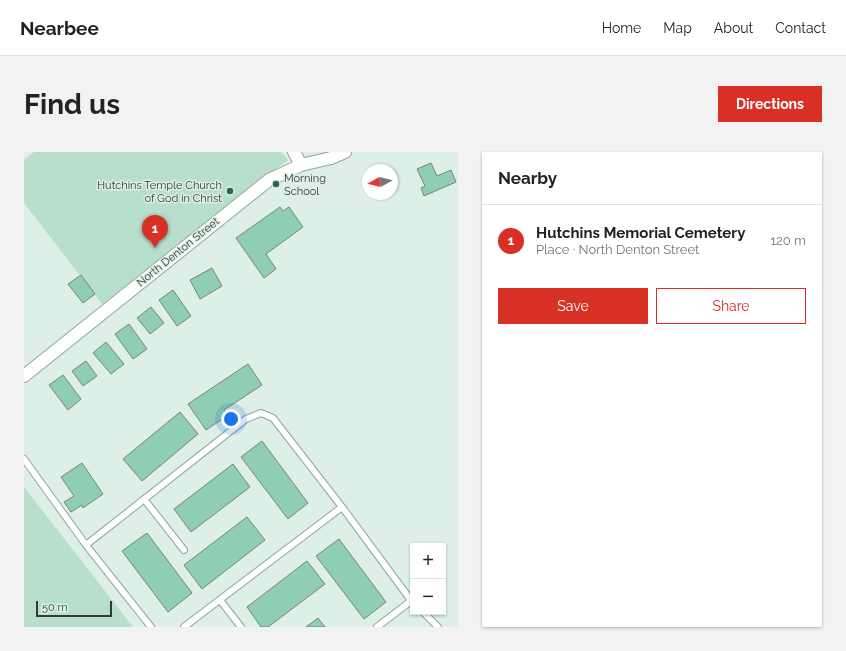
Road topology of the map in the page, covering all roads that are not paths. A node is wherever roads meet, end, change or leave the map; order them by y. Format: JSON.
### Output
{"nodes":[{"id":1,"x":294,"y":152,"type":"edge"},
{"id":2,"x":345,"y":152,"type":"edge"},
{"id":3,"x":301,"y":165,"type":"junction"},
{"id":4,"x":24,"y":376,"type":"edge"},
{"id":5,"x":24,"y":459,"type":"edge"},
{"id":6,"x":144,"y":499,"type":"junction"},
{"id":7,"x":342,"y":507,"type":"junction"},
{"id":8,"x":86,"y":545,"type":"junction"},
{"id":9,"x":184,"y":550,"type":"dead end"},
{"id":10,"x":410,"y":599,"type":"edge"},
{"id":11,"x":220,"y":600,"type":"junction"},
{"id":12,"x":410,"y":603,"type":"edge"},
{"id":13,"x":426,"y":615,"type":"edge"},
{"id":14,"x":151,"y":627,"type":"edge"},
{"id":15,"x":184,"y":627,"type":"edge"},
{"id":16,"x":241,"y":627,"type":"edge"},
{"id":17,"x":377,"y":627,"type":"edge"},
{"id":18,"x":438,"y":627,"type":"edge"}],
"edges":[{"from":1,"to":3,"type":"street"},
{"from":2,"to":3,"type":"street","name":"North Denton Street"},
{"from":3,"to":4,"type":"street","name":"North Denton Street"},
{"from":5,"to":8,"type":"lane"},
{"from":6,"to":7,"type":"lane"},
{"from":6,"to":8,"type":"lane"},
{"from":6,"to":9,"type":"lane"},
{"from":7,"to":10,"type":"lane"},
{"from":7,"to":11,"type":"lane"},
{"from":8,"to":14,"type":"lane"},
{"from":11,"to":15,"type":"lane"},
{"from":11,"to":16,"type":"lane"},
{"from":12,"to":17,"type":"lane"},
{"from":13,"to":18,"type":"lane"}]}
